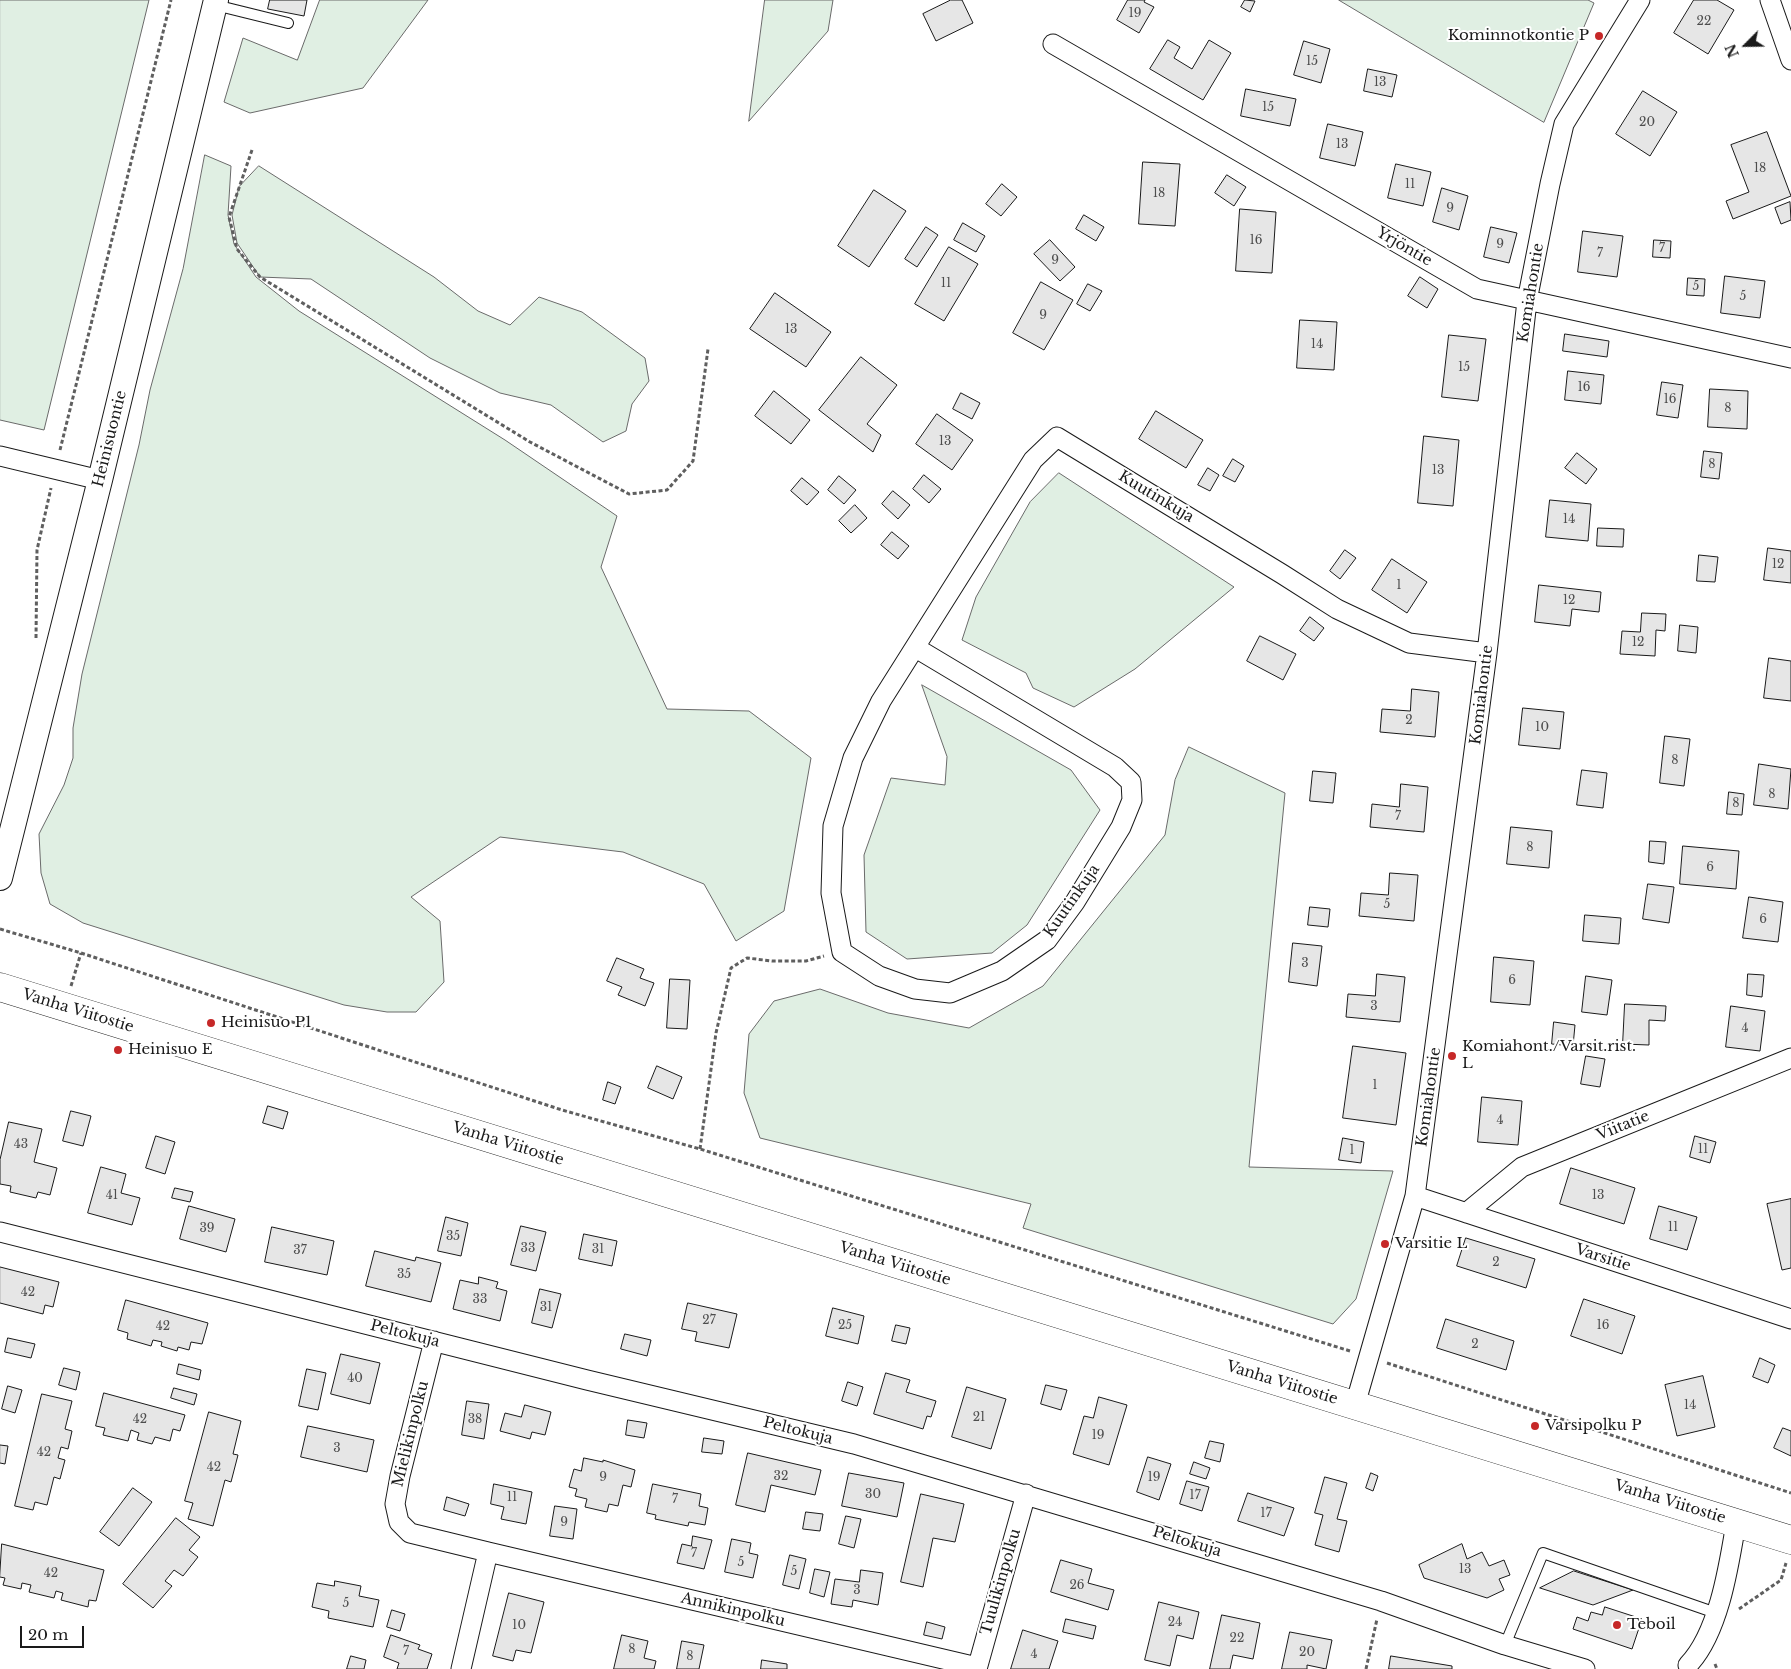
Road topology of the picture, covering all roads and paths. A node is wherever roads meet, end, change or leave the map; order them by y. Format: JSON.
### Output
{"nodes":[{"id":1,"x":171,"y":0,"type":"edge"},
{"id":2,"x":1640,"y":0,"type":"edge"},
{"id":3,"x":1770,"y":0,"type":"edge"},
{"id":4,"x":216,"y":2,"type":"edge"},
{"id":5,"x":288,"y":23,"type":"dead end"},
{"id":6,"x":1054,"y":44,"type":"dead end"},
{"id":7,"x":1791,"y":60,"type":"edge"},
{"id":8,"x":252,"y":150,"type":"dead end"},
{"id":9,"x":1527,"y":301,"type":"junction"},
{"id":10,"x":708,"y":349,"type":"dead end"},
{"id":11,"x":1791,"y":358,"type":"edge"},
{"id":12,"x":0,"y":456,"type":"edge"},
{"id":13,"x":56,"y":468,"type":"junction"},
{"id":14,"x":100,"y":480,"type":"junction"},
{"id":15,"x":36,"y":642,"type":"dead end"},
{"id":16,"x":916,"y":648,"type":"junction"},
{"id":17,"x":1487,"y":654,"type":"junction"},
{"id":18,"x":0,"y":878,"type":"edge"},
{"id":19,"x":0,"y":929,"type":"edge"},
{"id":20,"x":842,"y":952,"type":"junction"},
{"id":21,"x":80,"y":953,"type":"junction"},
{"id":22,"x":0,"y":987,"type":"edge"},
{"id":23,"x":65,"y":1007,"type":"junction"},
{"id":24,"x":1791,"y":1058,"type":"edge"},
{"id":25,"x":700,"y":1149,"type":"junction"},
{"id":26,"x":1415,"y":1196,"type":"junction"},
{"id":27,"x":1466,"y":1213,"type":"junction"},
{"id":28,"x":0,"y":1232,"type":"edge"},
{"id":29,"x":1791,"y":1319,"type":"edge"},
{"id":30,"x":434,"y":1341,"type":"junction"},
{"id":31,"x":1370,"y":1357,"type":"junction"},
{"id":32,"x":1355,"y":1405,"type":"junction"},
{"id":33,"x":1791,"y":1493,"type":"edge"},
{"id":34,"x":1026,"y":1494,"type":"junction"},
{"id":35,"x":1736,"y":1523,"type":"junction"},
{"id":36,"x":1790,"y":1548,"type":"edge"},
{"id":37,"x":488,"y":1552,"type":"junction"},
{"id":38,"x":1381,"y":1601,"type":"junction"},
{"id":39,"x":1716,"y":1613,"type":"junction"},
{"id":40,"x":1736,"y":1616,"type":"dead end"},
{"id":41,"x":1506,"y":1645,"type":"junction"},
{"id":42,"x":1718,"y":1656,"type":"dead end"},
{"id":43,"x":1715,"y":1664,"type":"junction"},
{"id":44,"x":977,"y":1668,"type":"edge"},
{"id":45,"x":1687,"y":1668,"type":"edge"},
{"id":46,"x":462,"y":1669,"type":"edge"},
{"id":47,"x":1366,"y":1669,"type":"edge"},
{"id":48,"x":1585,"y":1669,"type":"edge"},
{"id":49,"x":1709,"y":1669,"type":"edge"},
{"id":50,"x":1717,"y":1669,"type":"edge"}],
"edges":[{"from":1,"to":13,"type":"path"},
{"from":2,"to":9,"type":"street","name":"Komiahontie"},
{"from":3,"to":7,"type":"street"},
{"from":4,"to":5,"type":"lane"},
{"from":4,"to":14,"type":"street","name":"Heinisuontie"},
{"from":6,"to":9,"type":"street","name":"Yrjöntie"},
{"from":8,"to":10,"type":"path"},
{"from":9,"to":11,"type":"street","name":"Yrjöntie"},
{"from":9,"to":17,"type":"street","name":"Komiahontie"},
{"from":12,"to":13,"type":"street"},
{"from":13,"to":14,"type":"street"},
{"from":13,"to":15,"type":"path"},
{"from":14,"to":18,"type":"street","name":"Heinisuontie"},
{"from":16,"to":17,"type":"street","name":"Kuutinkuja"},
{"from":16,"to":20,"type":"street","name":"Kuutinkuja"},
{"from":16,"to":20,"type":"street","name":"Kuutinkuja"},
{"from":17,"to":26,"type":"street","name":"Komiahontie"},
{"from":19,"to":21,"type":"path"},
{"from":20,"to":25,"type":"path"},
{"from":21,"to":23,"type":"path"},
{"from":21,"to":25,"type":"path"},
{"from":22,"to":23,"type":"main road","name":"Vanha Viitostie"},
{"from":23,"to":32,"type":"main road","name":"Vanha Viitostie"},
{"from":24,"to":27,"type":"street","name":"Viitatie"},
{"from":25,"to":31,"type":"path"},
{"from":26,"to":27,"type":"street","name":"Varsitie"},
{"from":26,"to":31,"type":"street","name":"Komiahontie"},
{"from":27,"to":29,"type":"street","name":"Varsitie"},
{"from":28,"to":30,"type":"street","name":"Peltokuja"},
{"from":30,"to":34,"type":"street","name":"Peltokuja"},
{"from":30,"to":37,"type":"street","name":"Mielikinpolku"},
{"from":31,"to":32,"type":"street","name":"Komiahontie"},
{"from":31,"to":33,"type":"path"},
{"from":32,"to":35,"type":"main road","name":"Vanha Viitostie"},
{"from":34,"to":38,"type":"street","name":"Peltokuja"},
{"from":34,"to":44,"type":"street","name":"Tuulikinpolku"},
{"from":35,"to":36,"type":"main road","name":"Vanha Viitostie"},
{"from":35,"to":39,"type":"street"},
{"from":36,"to":40,"type":"path"},
{"from":37,"to":44,"type":"street","name":"Annikinpolku"},
{"from":37,"to":46,"type":"street"},
{"from":38,"to":41,"type":"street","name":"Peltokuja"},
{"from":38,"to":47,"type":"path"},
{"from":39,"to":41,"type":"lane"},
{"from":39,"to":45,"type":"street"},
{"from":41,"to":48,"type":"street","name":"Peltokuja"},
{"from":42,"to":43,"type":"path"},
{"from":43,"to":49,"type":"path"},
{"from":43,"to":50,"type":"path"}]}
